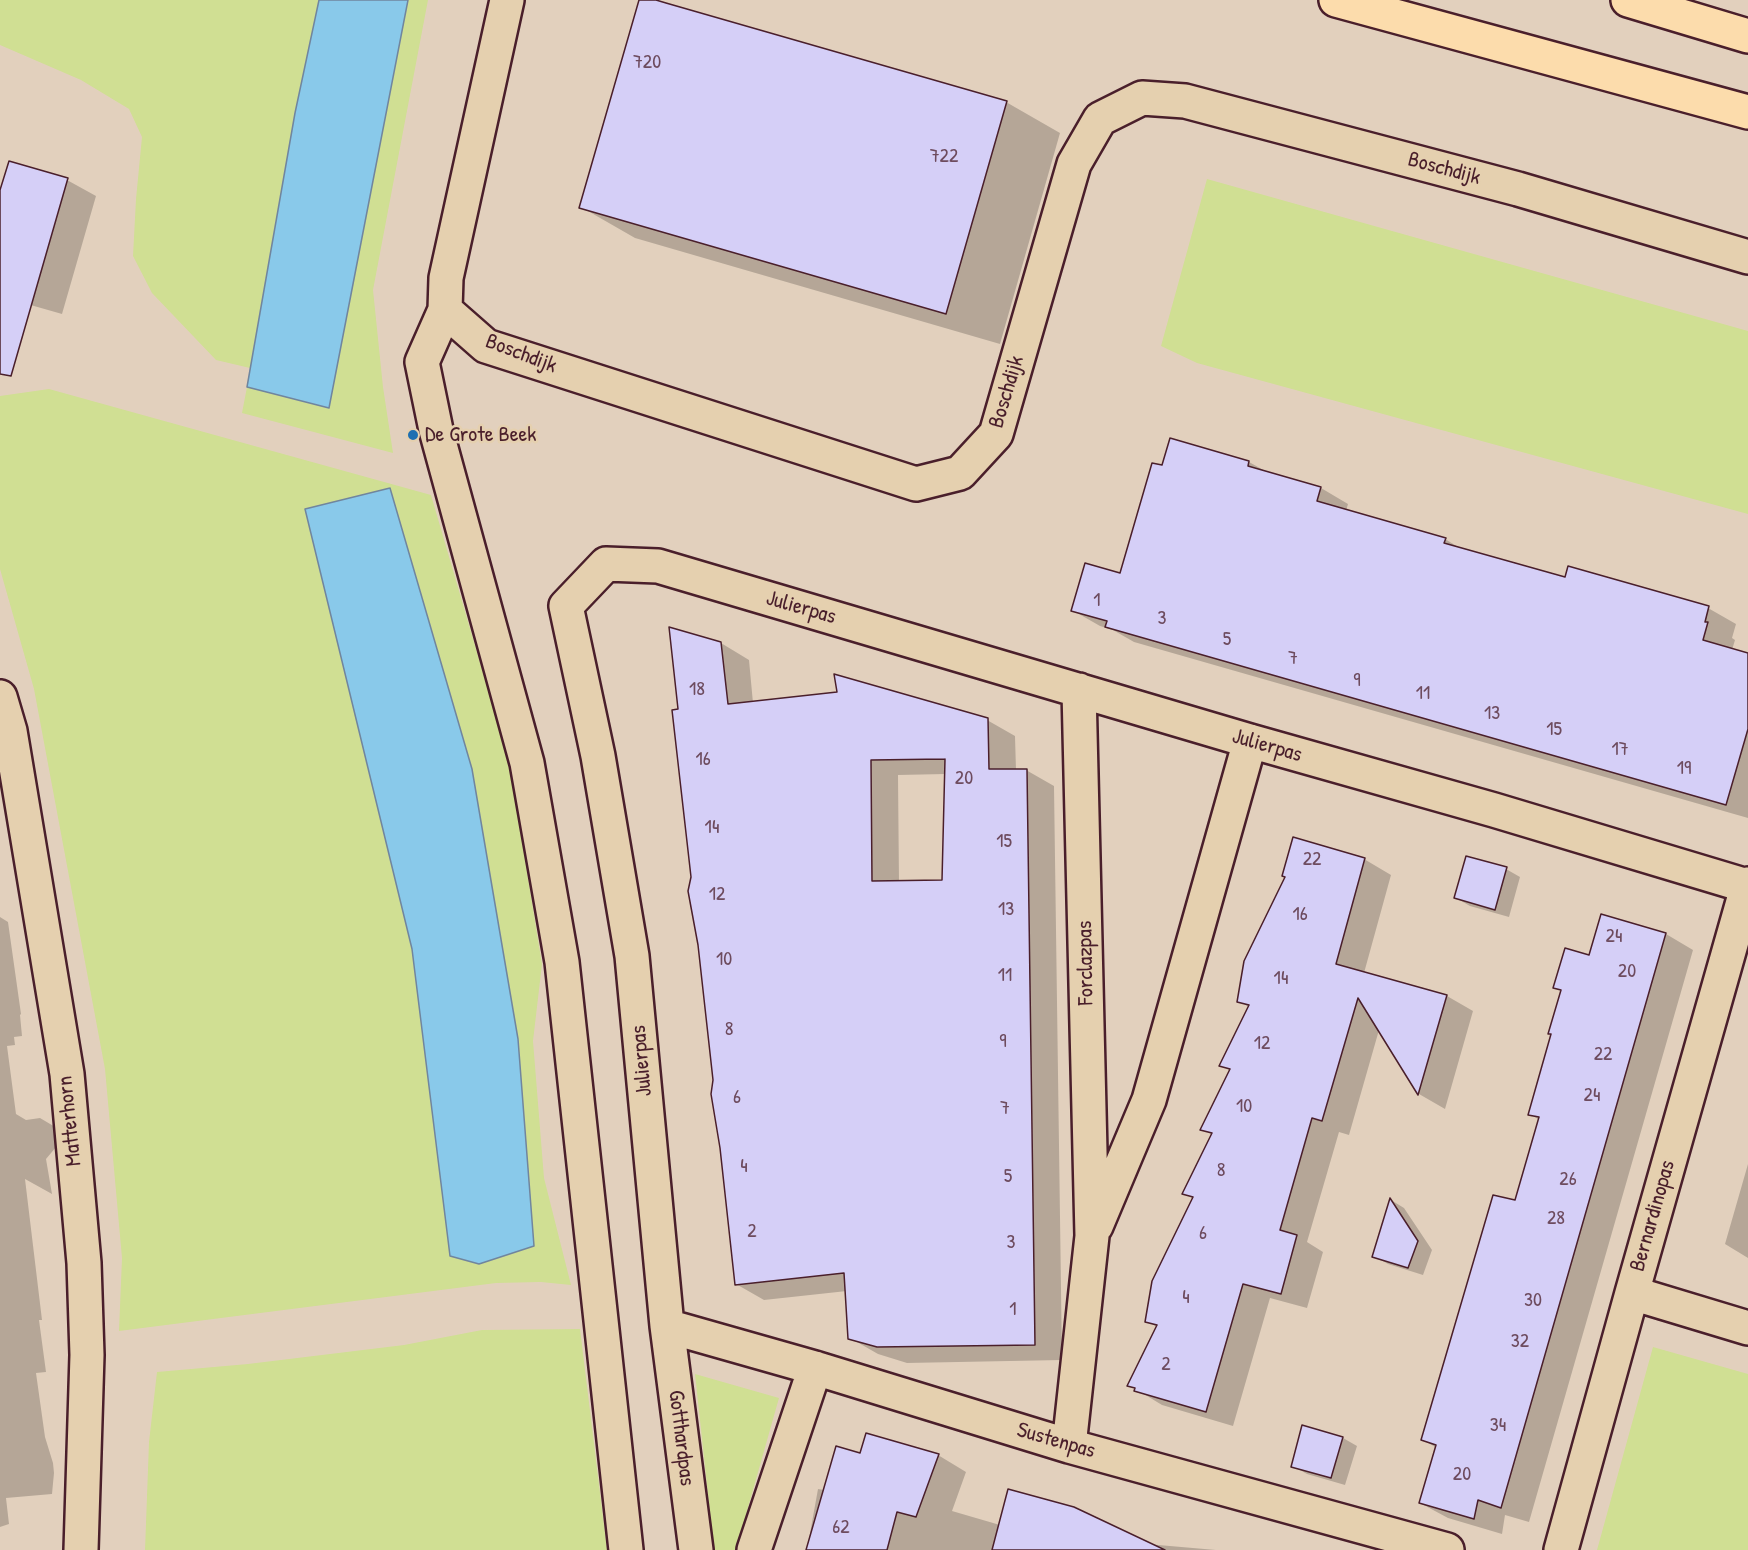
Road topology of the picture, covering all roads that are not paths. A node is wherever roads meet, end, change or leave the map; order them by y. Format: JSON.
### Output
{"nodes":[{"id":1,"x":507,"y":0,"type":"edge"},
{"id":2,"x":1336,"y":0,"type":"edge"},
{"id":3,"x":1628,"y":0,"type":"edge"},
{"id":4,"x":1748,"y":36,"type":"edge"},
{"id":5,"x":1748,"y":112,"type":"edge"},
{"id":6,"x":1748,"y":257,"type":"edge"},
{"id":7,"x":445,"y":310,"type":"junction"},
{"id":8,"x":1079,"y":690,"type":"junction"},
{"id":9,"x":0,"y":697,"type":"edge"},
{"id":10,"x":1250,"y":741,"type":"junction"},
{"id":11,"x":9,"y":791,"type":"edge"},
{"id":12,"x":1747,"y":885,"type":"edge"},
{"id":13,"x":1092,"y":1236,"type":"junction"},
{"id":14,"x":1632,"y":1293,"type":"junction"},
{"id":15,"x":667,"y":1326,"type":"junction"},
{"id":16,"x":1748,"y":1328,"type":"edge"},
{"id":17,"x":815,"y":1368,"type":"junction"},
{"id":18,"x":1070,"y":1446,"type":"junction"},
{"id":19,"x":81,"y":1550,"type":"edge"},
{"id":20,"x":626,"y":1550,"type":"edge"},
{"id":21,"x":696,"y":1550,"type":"edge"},
{"id":22,"x":754,"y":1550,"type":"edge"},
{"id":23,"x":1447,"y":1550,"type":"edge"},
{"id":24,"x":1561,"y":1550,"type":"edge"}],
"edges":[{"from":1,"to":7,"type":"street"},
{"from":2,"to":5,"type":"main road"},
{"from":3,"to":4,"type":"main road"},
{"from":6,"to":7,"type":"street","name":"Boschdijk"},
{"from":7,"to":20,"type":"street"},
{"from":8,"to":10,"type":"street","name":"Julierpas"},
{"from":8,"to":13,"type":"street","name":"Forclazpas"},
{"from":8,"to":15,"type":"street","name":"Julierpas"},
{"from":9,"to":11,"type":"street","name":"Matterhorn"},
{"from":10,"to":12,"type":"street","name":"Julierpas"},
{"from":10,"to":13,"type":"street","name":"Forclazpas"},
{"from":11,"to":19,"type":"street","name":"Matterhorn"},
{"from":12,"to":14,"type":"street","name":"Bernardinopas"},
{"from":13,"to":18,"type":"street","name":"Forclazpas"},
{"from":14,"to":16,"type":"street"},
{"from":14,"to":24,"type":"street","name":"Bernardinopas"},
{"from":15,"to":17,"type":"street","name":"Sustenpas"},
{"from":15,"to":21,"type":"street","name":"Gotthardpas"},
{"from":17,"to":18,"type":"street","name":"Sustenpas"},
{"from":17,"to":22,"type":"street"},
{"from":18,"to":23,"type":"street","name":"Sustenpas"}]}
